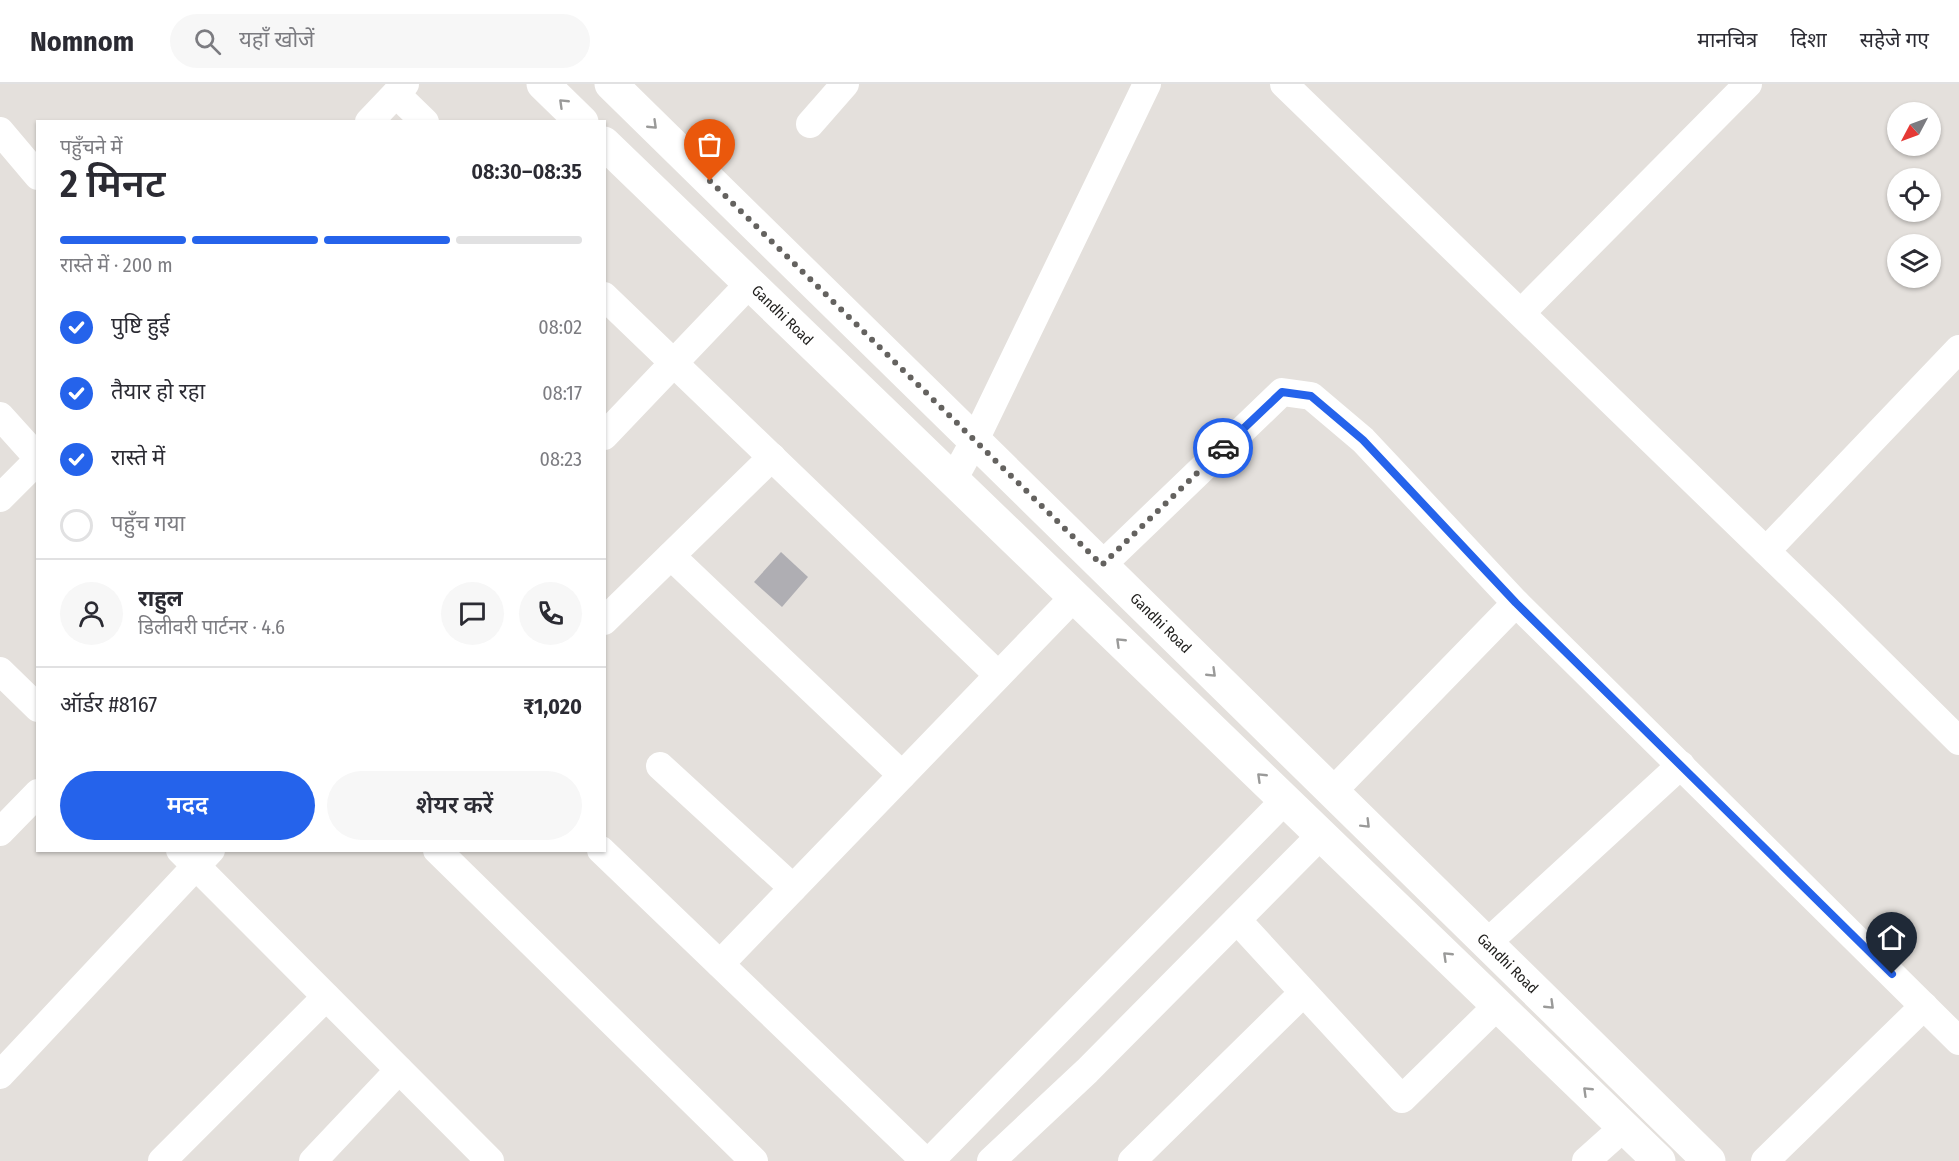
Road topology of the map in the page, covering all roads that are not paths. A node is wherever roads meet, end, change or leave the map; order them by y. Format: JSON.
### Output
{"nodes":[{"id":1,"x":543,"y":84,"type":"edge"},
{"id":2,"x":611,"y":84,"type":"edge"},
{"id":3,"x":845,"y":84,"type":"edge"},
{"id":4,"x":1147,"y":84,"type":"edge"},
{"id":5,"x":1284,"y":84,"type":"edge"},
{"id":6,"x":1748,"y":84,"type":"edge"},
{"id":7,"x":400,"y":89,"type":"edge"},
{"id":8,"x":371,"y":120,"type":"edge"},
{"id":9,"x":423,"y":120,"type":"edge"},
{"id":10,"x":580,"y":120,"type":"edge"},
{"id":11,"x":810,"y":124,"type":"dead end"},
{"id":12,"x":0,"y":131,"type":"edge"},
{"id":13,"x":606,"y":145,"type":"edge"},
{"id":14,"x":36,"y":174,"type":"edge"},
{"id":15,"x":749,"y":284,"type":"junction"},
{"id":16,"x":606,"y":298,"type":"edge"},
{"id":17,"x":1521,"y":313,"type":"junction"},
{"id":18,"x":1959,"y":349,"type":"edge"},
{"id":19,"x":674,"y":363,"type":"junction"},
{"id":20,"x":0,"y":416,"type":"edge"},
{"id":21,"x":606,"y":434,"type":"edge"},
{"id":22,"x":975,"y":440,"type":"junction"},
{"id":23,"x":36,"y":457,"type":"edge"},
{"id":24,"x":772,"y":457,"type":"junction"},
{"id":25,"x":36,"y":461,"type":"edge"},
{"id":26,"x":953,"y":480,"type":"junction"},
{"id":27,"x":0,"y":498,"type":"edge"},
{"id":28,"x":1766,"y":551,"type":"junction"},
{"id":29,"x":671,"y":556,"type":"junction"},
{"id":30,"x":1102,"y":565,"type":"junction"},
{"id":31,"x":1074,"y":597,"type":"junction"},
{"id":32,"x":1516,"y":603,"type":"junction"},
{"id":33,"x":606,"y":619,"type":"edge"},
{"id":34,"x":0,"y":671,"type":"edge"},
{"id":35,"x":998,"y":675,"type":"junction"},
{"id":36,"x":36,"y":706,"type":"edge"},
{"id":37,"x":1959,"y":741,"type":"edge"},
{"id":38,"x":1681,"y":765,"type":"junction"},
{"id":39,"x":660,"y":766,"type":"dead end"},
{"id":40,"x":902,"y":775,"type":"junction"},
{"id":41,"x":1333,"y":791,"type":"junction"},
{"id":42,"x":36,"y":795,"type":"edge"},
{"id":43,"x":1285,"y":800,"type":"junction"},
{"id":44,"x":0,"y":832,"type":"edge"},
{"id":45,"x":1321,"y":835,"type":"junction"},
{"id":46,"x":439,"y":852,"type":"edge"},
{"id":47,"x":603,"y":852,"type":"edge"},
{"id":48,"x":196,"y":856,"type":"edge"},
{"id":49,"x":793,"y":888,"type":"junction"},
{"id":50,"x":1237,"y":920,"type":"junction"},
{"id":51,"x":1487,"y":943,"type":"junction"},
{"id":52,"x":720,"y":964,"type":"junction"},
{"id":53,"x":1303,"y":993,"type":"junction"},
{"id":54,"x":326,"y":997,"type":"junction"},
{"id":55,"x":1498,"y":1005,"type":"junction"},
{"id":56,"x":1924,"y":1006,"type":"junction"},
{"id":57,"x":1959,"y":1041,"type":"edge"},
{"id":58,"x":399,"y":1070,"type":"junction"},
{"id":59,"x":0,"y":1075,"type":"edge"},
{"id":60,"x":1624,"y":1127,"type":"junction"},
{"id":61,"x":740,"y":1156,"type":"edge"},
{"id":62,"x":162,"y":1161,"type":"edge"},
{"id":63,"x":313,"y":1161,"type":"edge"},
{"id":64,"x":490,"y":1161,"type":"edge"},
{"id":65,"x":928,"y":1161,"type":"edge"},
{"id":66,"x":991,"y":1161,"type":"edge"},
{"id":67,"x":1132,"y":1161,"type":"edge"},
{"id":68,"x":1586,"y":1161,"type":"edge"},
{"id":69,"x":1659,"y":1161,"type":"edge"},
{"id":70,"x":1709,"y":1161,"type":"edge"},
{"id":71,"x":1765,"y":1161,"type":"edge"}],
"edges":[{"from":10,"to":1,"type":"main road","one_way":true},
{"from":2,"to":22,"type":"main road","name":"Gandhi Road","one_way":true},
{"from":3,"to":11,"type":"street"},
{"from":4,"to":22,"type":"street"},
{"from":5,"to":17,"type":"street"},
{"from":6,"to":17,"type":"street"},
{"from":7,"to":8,"type":"street"},
{"from":7,"to":9,"type":"street"},
{"from":12,"to":14,"type":"street"},
{"from":13,"to":15,"type":"main road","name":"Gandhi Road"},
{"from":15,"to":19,"type":"street"},
{"from":15,"to":26,"type":"main road","name":"Gandhi Road"},
{"from":16,"to":19,"type":"street"},
{"from":17,"to":28,"type":"street"},
{"from":18,"to":28,"type":"street"},
{"from":19,"to":21,"type":"street"},
{"from":19,"to":24,"type":"street"},
{"from":20,"to":23,"type":"street"},
{"from":22,"to":26,"type":"street"},
{"from":22,"to":30,"type":"main road","name":"Gandhi Road"},
{"from":24,"to":29,"type":"street"},
{"from":24,"to":35,"type":"street"},
{"from":25,"to":27,"type":"street"},
{"from":26,"to":31,"type":"main road","name":"Gandhi Road"},
{"from":28,"to":37,"type":"street"},
{"from":29,"to":33,"type":"street"},
{"from":29,"to":40,"type":"street"},
{"from":30,"to":32,"type":"street"},
{"from":30,"to":41,"type":"main road","name":"Gandhi Road","one_way":true},
{"from":31,"to":35,"type":"street"},
{"from":43,"to":31,"type":"main road","name":"Gandhi Road","one_way":true},
{"from":32,"to":38,"type":"street"},
{"from":32,"to":41,"type":"street"},
{"from":34,"to":36,"type":"street"},
{"from":35,"to":40,"type":"street"},
{"from":38,"to":51,"type":"street"},
{"from":38,"to":56,"type":"street"},
{"from":39,"to":49,"type":"street"},
{"from":40,"to":49,"type":"street"},
{"from":41,"to":51,"type":"main road","name":"Gandhi Road","one_way":true},
{"from":42,"to":44,"type":"street"},
{"from":43,"to":45,"type":"main road","name":"Gandhi Road"},
{"from":43,"to":65,"type":"street"},
{"from":45,"to":50,"type":"street"},
{"from":55,"to":45,"type":"main road","name":"Gandhi Road","one_way":true},
{"from":46,"to":61,"type":"street"},
{"from":47,"to":52,"type":"street"},
{"from":48,"to":54,"type":"street"},
{"from":48,"to":59,"type":"street"},
{"from":49,"to":52,"type":"street"},
{"from":50,"to":53,"type":"street"},
{"from":50,"to":66,"type":"street"},
{"from":51,"to":70,"type":"main road","name":"Gandhi Road","one_way":true},
{"from":52,"to":65,"type":"street"},
{"from":53,"to":55,"type":"street"},
{"from":53,"to":67,"type":"street"},
{"from":54,"to":58,"type":"street"},
{"from":54,"to":62,"type":"street"},
{"from":60,"to":55,"type":"main road","name":"Gandhi Road","one_way":true},
{"from":56,"to":57,"type":"street"},
{"from":56,"to":71,"type":"street"},
{"from":58,"to":63,"type":"street"},
{"from":58,"to":64,"type":"street"},
{"from":60,"to":68,"type":"street"},
{"from":60,"to":69,"type":"main road","name":"Gandhi Road"}]}
